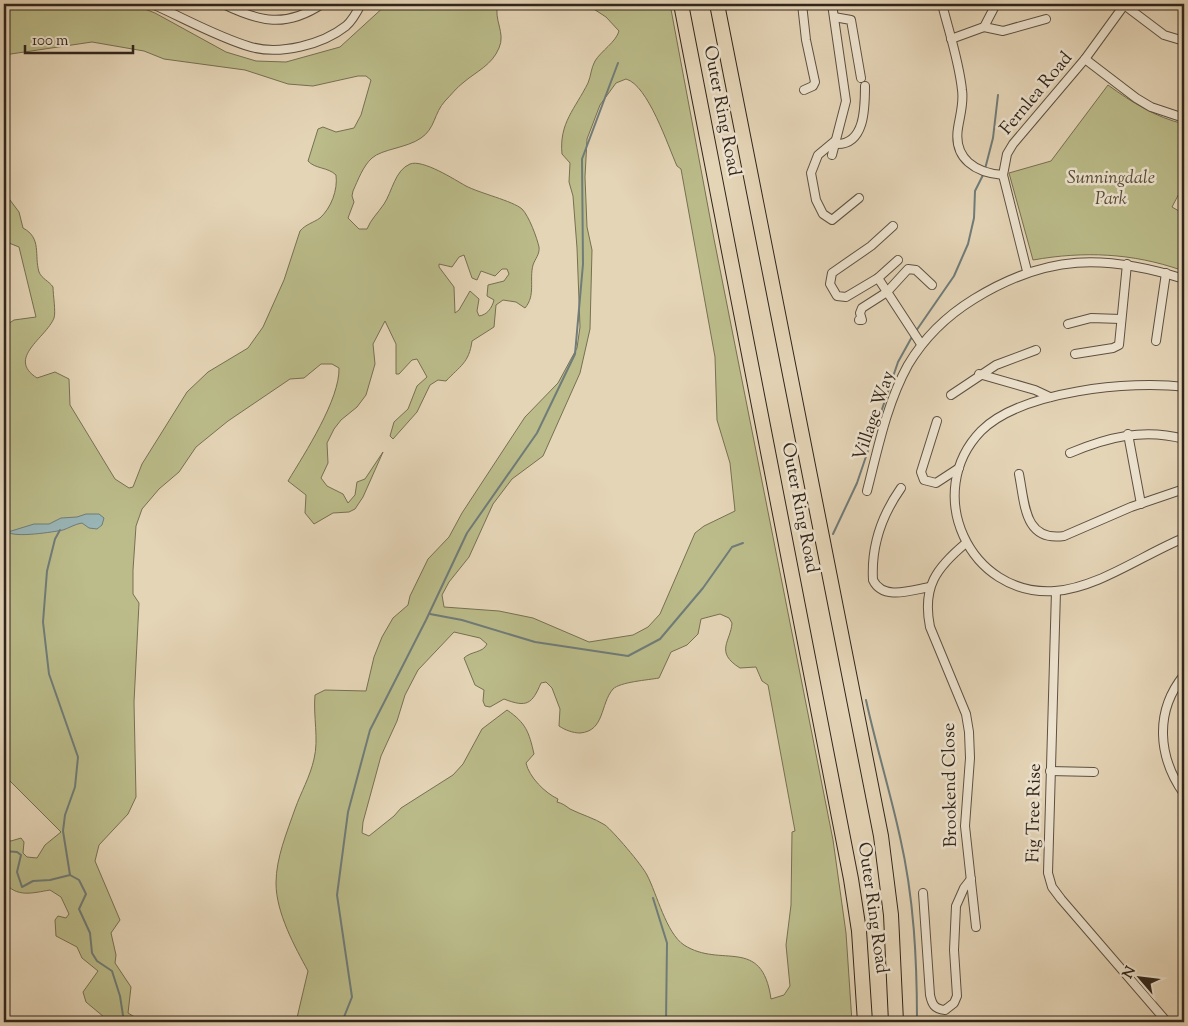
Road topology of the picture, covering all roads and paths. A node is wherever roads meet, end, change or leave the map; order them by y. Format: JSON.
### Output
{"nodes":[{"id":1,"x":152,"y":4,"type":"edge"},
{"id":2,"x":223,"y":4,"type":"edge"},
{"id":3,"x":322,"y":4,"type":"edge"},
{"id":4,"x":361,"y":4,"type":"edge"},
{"id":5,"x":681,"y":4,"type":"edge"},
{"id":6,"x":717,"y":4,"type":"edge"},
{"id":7,"x":802,"y":4,"type":"edge"},
{"id":8,"x":832,"y":4,"type":"edge"},
{"id":9,"x":942,"y":4,"type":"edge"},
{"id":10,"x":996,"y":4,"type":"edge"},
{"id":11,"x":1124,"y":4,"type":"edge"},
{"id":12,"x":834,"y":17,"type":"junction"},
{"id":13,"x":1046,"y":19,"type":"dead end"},
{"id":14,"x":984,"y":27,"type":"junction"},
{"id":15,"x":951,"y":39,"type":"junction"},
{"id":16,"x":1184,"y":41,"type":"edge"},
{"id":17,"x":1085,"y":59,"type":"junction"},
{"id":18,"x":861,"y":78,"type":"dead end"},
{"id":19,"x":865,"y":86,"type":"dead end"},
{"id":20,"x":804,"y":90,"type":"dead end"},
{"id":21,"x":1184,"y":118,"type":"edge"},
{"id":22,"x":836,"y":142,"type":"junction"},
{"id":23,"x":832,"y":156,"type":"dead end"},
{"id":24,"x":1004,"y":176,"type":"junction"},
{"id":25,"x":858,"y":198,"type":"dead end"},
{"id":26,"x":893,"y":226,"type":"dead end"},
{"id":27,"x":898,"y":260,"type":"dead end"},
{"id":28,"x":1127,"y":264,"type":"junction"},
{"id":29,"x":1027,"y":271,"type":"junction"},
{"id":30,"x":1166,"y":273,"type":"junction"},
{"id":31,"x":878,"y":278,"type":"junction"},
{"id":32,"x":1184,"y":278,"type":"edge"},
{"id":33,"x":932,"y":285,"type":"dead end"},
{"id":34,"x":887,"y":292,"type":"junction"},
{"id":35,"x":1121,"y":319,"type":"junction"},
{"id":36,"x":859,"y":320,"type":"dead end"},
{"id":37,"x":1068,"y":324,"type":"dead end"},
{"id":38,"x":1156,"y":341,"type":"dead end"},
{"id":39,"x":922,"y":344,"type":"junction"},
{"id":40,"x":1036,"y":350,"type":"dead end"},
{"id":41,"x":1075,"y":354,"type":"dead end"},
{"id":42,"x":979,"y":374,"type":"junction"},
{"id":43,"x":1184,"y":387,"type":"edge"},
{"id":44,"x":951,"y":395,"type":"dead end"},
{"id":45,"x":1050,"y":397,"type":"junction"},
{"id":46,"x":937,"y":422,"type":"dead end"},
{"id":47,"x":1128,"y":434,"type":"junction"},
{"id":48,"x":1184,"y":439,"type":"edge"},
{"id":49,"x":1070,"y":453,"type":"dead end"},
{"id":50,"x":959,"y":468,"type":"junction"},
{"id":51,"x":1019,"y":474,"type":"dead end"},
{"id":52,"x":902,"y":488,"type":"dead end"},
{"id":53,"x":1184,"y":489,"type":"edge"},
{"id":54,"x":867,"y":490,"type":"dead end"},
{"id":55,"x":1141,"y":504,"type":"junction"},
{"id":56,"x":1184,"y":538,"type":"edge"},
{"id":57,"x":966,"y":543,"type":"junction"},
{"id":58,"x":930,"y":587,"type":"junction"},
{"id":59,"x":1056,"y":591,"type":"junction"},
{"id":60,"x":1184,"y":675,"type":"edge"},
{"id":61,"x":1050,"y":771,"type":"junction"},
{"id":62,"x":1094,"y":772,"type":"dead end"},
{"id":63,"x":1184,"y":794,"type":"edge"},
{"id":64,"x":971,"y":879,"type":"junction"},
{"id":65,"x":923,"y":893,"type":"dead end"},
{"id":66,"x":976,"y":927,"type":"dead end"},
{"id":67,"x":865,"y":1022,"type":"edge"},
{"id":68,"x":896,"y":1022,"type":"edge"},
{"id":69,"x":1168,"y":1022,"type":"edge"}],
"edges":[{"from":1,"to":4,"type":"street"},
{"from":2,"to":3,"type":"street"},
{"from":5,"to":67,"type":"highway","name":"Outer Ring Road"},
{"from":6,"to":68,"type":"highway","name":"Outer Ring Road"},
{"from":7,"to":20,"type":"street"},
{"from":8,"to":12,"type":"street"},
{"from":9,"to":15,"type":"street"},
{"from":10,"to":14,"type":"street"},
{"from":11,"to":16,"type":"street"},
{"from":11,"to":17,"type":"street","name":"Fernlea Road"},
{"from":12,"to":18,"type":"street"},
{"from":12,"to":22,"type":"street"},
{"from":13,"to":14,"type":"street"},
{"from":14,"to":15,"type":"street"},
{"from":15,"to":24,"type":"street"},
{"from":17,"to":21,"type":"street"},
{"from":17,"to":24,"type":"street","name":"Fernlea Road"},
{"from":19,"to":22,"type":"street"},
{"from":22,"to":23,"type":"street"},
{"from":22,"to":25,"type":"street"},
{"from":24,"to":29,"type":"street","name":"Fernlea Road"},
{"from":26,"to":31,"type":"street"},
{"from":27,"to":31,"type":"street"},
{"from":28,"to":29,"type":"street","name":"Village Way"},
{"from":28,"to":30,"type":"street","name":"Village Way"},
{"from":28,"to":35,"type":"street"},
{"from":29,"to":39,"type":"street","name":"Village Way"},
{"from":30,"to":32,"type":"street","name":"Village Way"},
{"from":30,"to":38,"type":"street"},
{"from":31,"to":34,"type":"street"},
{"from":33,"to":34,"type":"street"},
{"from":34,"to":36,"type":"street"},
{"from":34,"to":39,"type":"street"},
{"from":35,"to":37,"type":"street"},
{"from":35,"to":41,"type":"street"},
{"from":39,"to":54,"type":"street","name":"Village Way"},
{"from":40,"to":42,"type":"street"},
{"from":42,"to":44,"type":"street"},
{"from":42,"to":45,"type":"street"},
{"from":43,"to":45,"type":"street"},
{"from":45,"to":50,"type":"street"},
{"from":46,"to":50,"type":"street"},
{"from":47,"to":48,"type":"street"},
{"from":47,"to":49,"type":"street"},
{"from":47,"to":55,"type":"street"},
{"from":50,"to":57,"type":"street"},
{"from":51,"to":55,"type":"street"},
{"from":52,"to":58,"type":"street"},
{"from":53,"to":55,"type":"street"},
{"from":56,"to":59,"type":"street"},
{"from":57,"to":58,"type":"street","name":"Brookend Close"},
{"from":57,"to":59,"type":"street"},
{"from":58,"to":64,"type":"street","name":"Brookend Close"},
{"from":59,"to":61,"type":"street","name":"Fig Tree Rise"},
{"from":60,"to":63,"type":"street"},
{"from":61,"to":62,"type":"street"},
{"from":61,"to":69,"type":"street","name":"Fig Tree Rise"},
{"from":64,"to":65,"type":"street"},
{"from":64,"to":66,"type":"street","name":"Brookend Close"}]}
